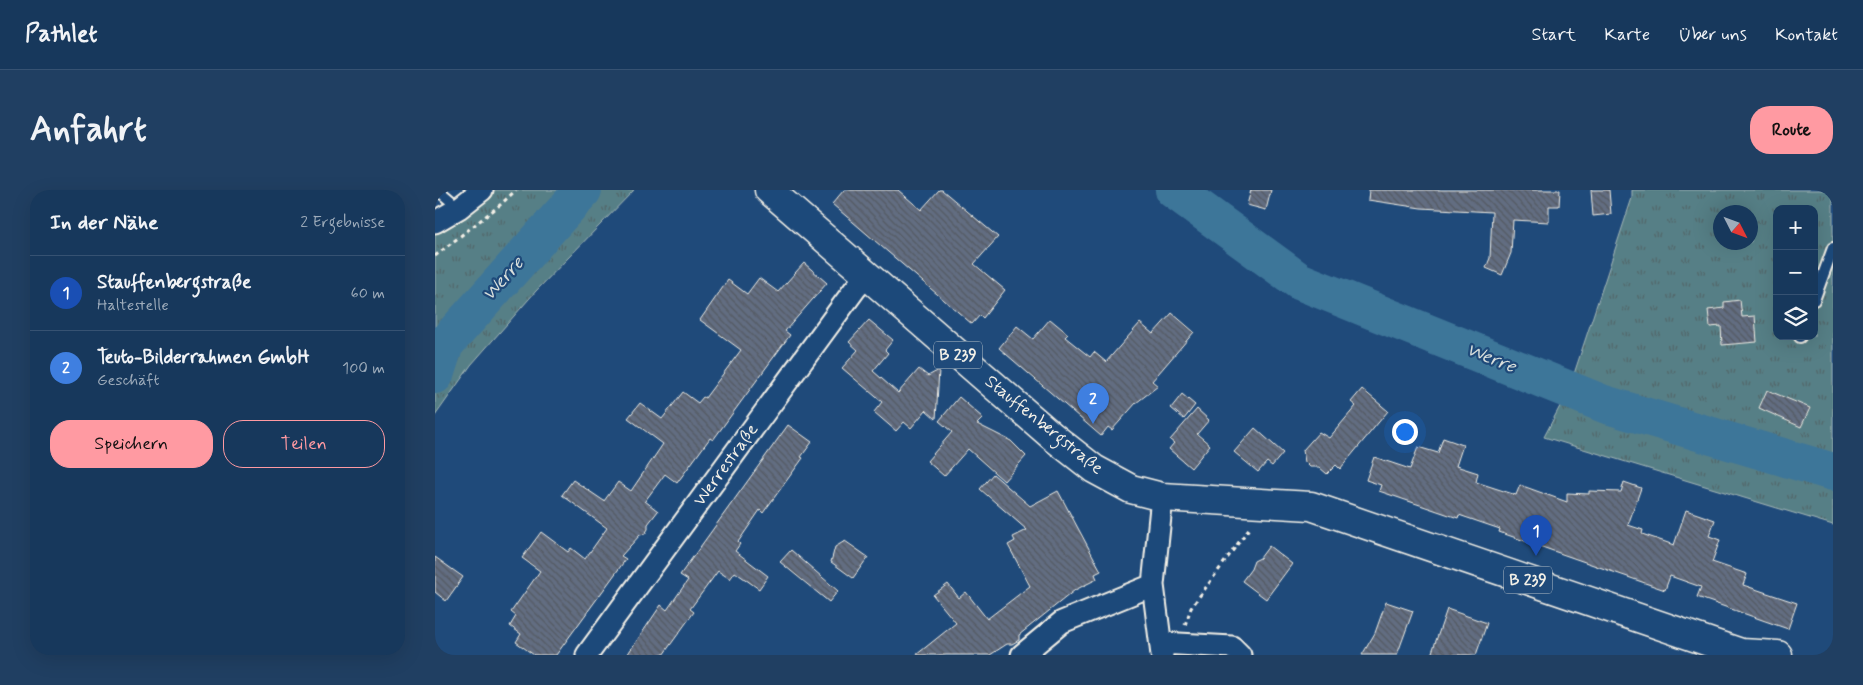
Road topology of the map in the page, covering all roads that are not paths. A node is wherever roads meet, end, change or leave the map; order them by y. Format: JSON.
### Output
{"nodes":[{"id":1,"x":438,"y":190,"type":"edge"},
{"id":2,"x":482,"y":190,"type":"edge"},
{"id":3,"x":769,"y":190,"type":"edge"},
{"id":4,"x":459,"y":208,"type":"junction"},
{"id":5,"x":435,"y":222,"type":"edge"},
{"id":6,"x":1833,"y":248,"type":"edge"},
{"id":7,"x":867,"y":276,"type":"junction"},
{"id":8,"x":1816,"y":295,"type":"edge"},
{"id":9,"x":1162,"y":497,"type":"junction"},
{"id":10,"x":1153,"y":586,"type":"junction"},
{"id":11,"x":1167,"y":647,"type":"edge"},
{"id":12,"x":587,"y":655,"type":"edge"},
{"id":13,"x":1022,"y":655,"type":"edge"},
{"id":14,"x":1240,"y":655,"type":"edge"},
{"id":15,"x":1778,"y":655,"type":"edge"}],
"edges":[{"from":1,"to":4,"type":"lane"},
{"from":2,"to":4,"type":"street"},
{"from":3,"to":7,"type":"main road","name":"Stauffenbergstraße","number":"B 239"},
{"from":4,"to":5,"type":"street"},
{"from":6,"to":8,"type":"lane"},
{"from":7,"to":9,"type":"main road","name":"Stauffenbergstraße","number":"B 239"},
{"from":7,"to":12,"type":"street","name":"Werrestraße"},
{"from":9,"to":10,"type":"street"},
{"from":9,"to":15,"type":"main road","name":"Stauffenbergstraße","number":"B 239"},
{"from":10,"to":11,"type":"street"},
{"from":10,"to":13,"type":"street"},
{"from":11,"to":14,"type":"street"}]}
